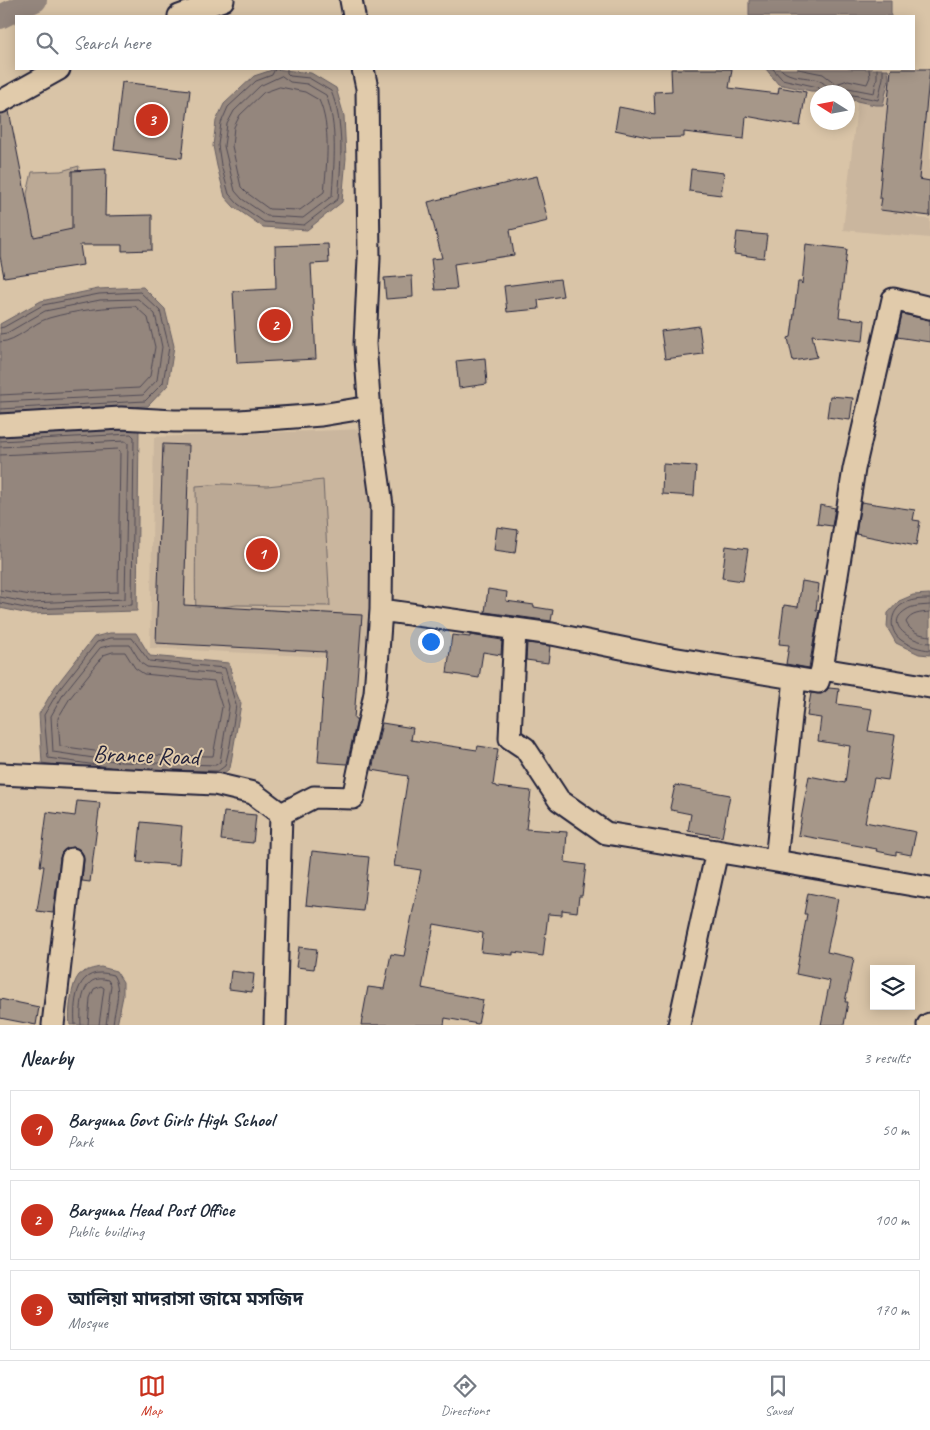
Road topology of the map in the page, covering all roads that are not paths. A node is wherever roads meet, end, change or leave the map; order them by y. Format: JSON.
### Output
{"nodes":[{"id":1,"x":223,"y":0,"type":"edge"},
{"id":2,"x":350,"y":0,"type":"edge"},
{"id":3,"x":182,"y":15,"type":"edge"},
{"id":4,"x":354,"y":15,"type":"edge"},
{"id":5,"x":57,"y":70,"type":"edge"},
{"id":6,"x":363,"y":70,"type":"edge"},
{"id":7,"x":0,"y":102,"type":"edge"},
{"id":8,"x":930,"y":308,"type":"edge"},
{"id":9,"x":370,"y":407,"type":"junction"},
{"id":10,"x":0,"y":425,"type":"edge"},
{"id":11,"x":381,"y":610,"type":"junction"},
{"id":12,"x":515,"y":629,"type":"junction"},
{"id":13,"x":822,"y":669,"type":"junction"},
{"id":14,"x":795,"y":678,"type":"junction"},
{"id":15,"x":930,"y":687,"type":"edge"},
{"id":16,"x":0,"y":774,"type":"edge"},
{"id":17,"x":281,"y":814,"type":"junction"},
{"id":18,"x":717,"y":851,"type":"junction"},
{"id":19,"x":72,"y":859,"type":"dead end"},
{"id":20,"x":776,"y":860,"type":"junction"},
{"id":21,"x":930,"y":888,"type":"edge"},
{"id":22,"x":53,"y":1025,"type":"edge"},
{"id":23,"x":275,"y":1025,"type":"edge"},
{"id":24,"x":679,"y":1025,"type":"edge"}],
"edges":[{"from":1,"to":3,"type":"street"},
{"from":2,"to":4,"type":"street"},
{"from":5,"to":7,"type":"street"},
{"from":6,"to":9,"type":"street"},
{"from":8,"to":13,"type":"street"},
{"from":9,"to":10,"type":"street"},
{"from":9,"to":11,"type":"street"},
{"from":11,"to":12,"type":"street"},
{"from":11,"to":17,"type":"street"},
{"from":12,"to":14,"type":"street"},
{"from":12,"to":18,"type":"street"},
{"from":13,"to":14,"type":"street"},
{"from":13,"to":15,"type":"street"},
{"from":14,"to":20,"type":"street"},
{"from":16,"to":17,"type":"street","name":"Brance Road"},
{"from":17,"to":23,"type":"street"},
{"from":18,"to":20,"type":"street"},
{"from":18,"to":24,"type":"street"},
{"from":19,"to":22,"type":"street"},
{"from":20,"to":21,"type":"street"}]}
